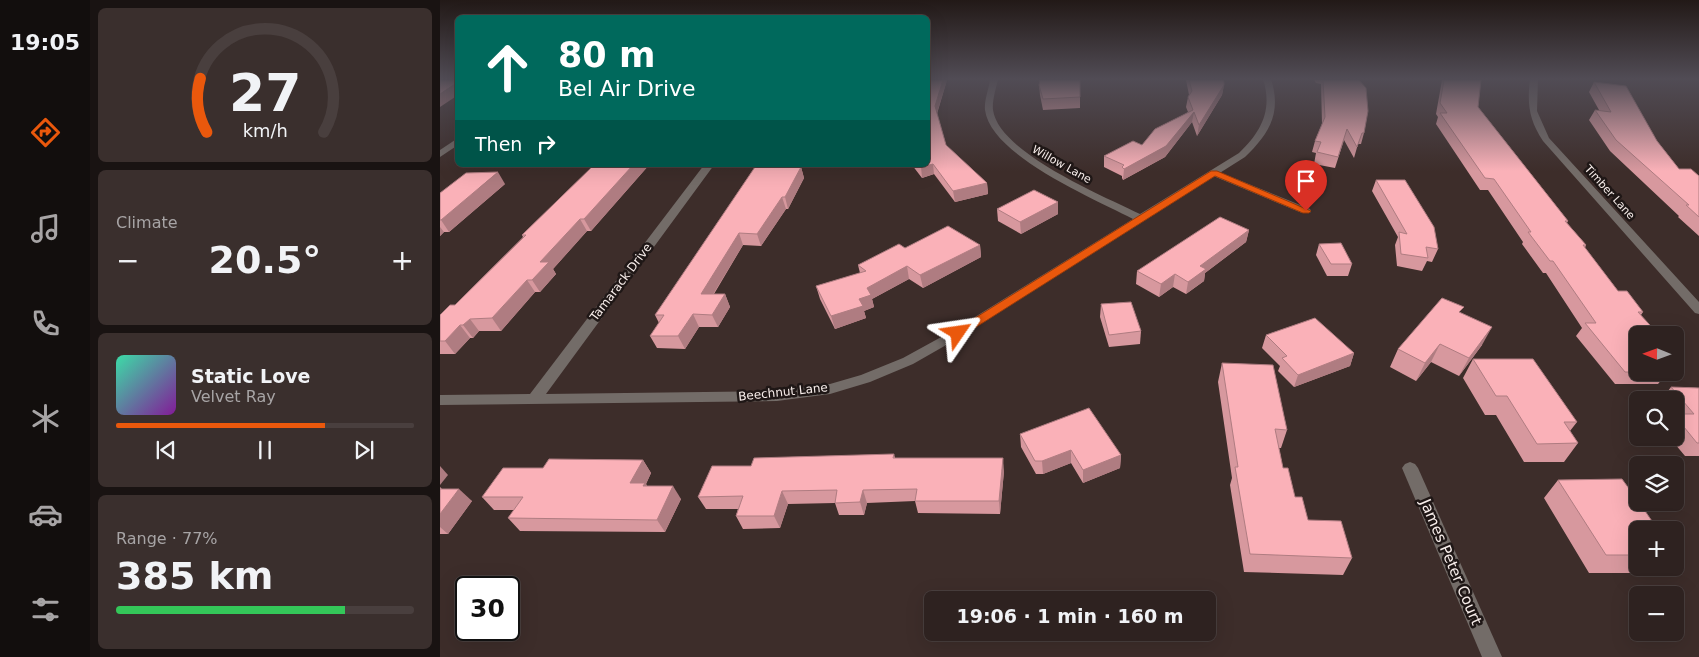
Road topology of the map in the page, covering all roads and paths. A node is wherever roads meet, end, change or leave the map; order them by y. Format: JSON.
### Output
{"nodes":[{"id":1,"x":989,"y":110,"type":"edge"},
{"id":2,"x":1271,"y":110,"type":"edge"},
{"id":3,"x":1531,"y":110,"type":"edge"},
{"id":4,"x":455,"y":143,"type":"edge"},
{"id":5,"x":440,"y":154,"type":"edge"},
{"id":6,"x":708,"y":167,"type":"edge"},
{"id":7,"x":1214,"y":173,"type":"junction"},
{"id":8,"x":1306,"y":211,"type":"dead end"},
{"id":9,"x":1142,"y":218,"type":"junction"},
{"id":10,"x":1699,"y":310,"type":"edge"},
{"id":11,"x":534,"y":399,"type":"junction"},
{"id":12,"x":440,"y":400,"type":"edge"},
{"id":13,"x":1410,"y":468,"type":"dead end"},
{"id":14,"x":1492,"y":657,"type":"edge"}],
"edges":[{"from":1,"to":9,"type":"street","name":"Willow Lane"},
{"from":2,"to":7,"type":"street","name":"Beechnut Lane"},
{"from":3,"to":10,"type":"street","name":"Timber Lane"},
{"from":4,"to":5,"type":"street"},
{"from":6,"to":11,"type":"street","name":"Tamarack Drive"},
{"from":7,"to":8,"type":"street"},
{"from":7,"to":9,"type":"street","name":"Beechnut Lane"},
{"from":9,"to":11,"type":"street","name":"Beechnut Lane"},
{"from":11,"to":12,"type":"street","name":"Beechnut Lane"},
{"from":13,"to":14,"type":"street","name":"James Peter Court"}]}
